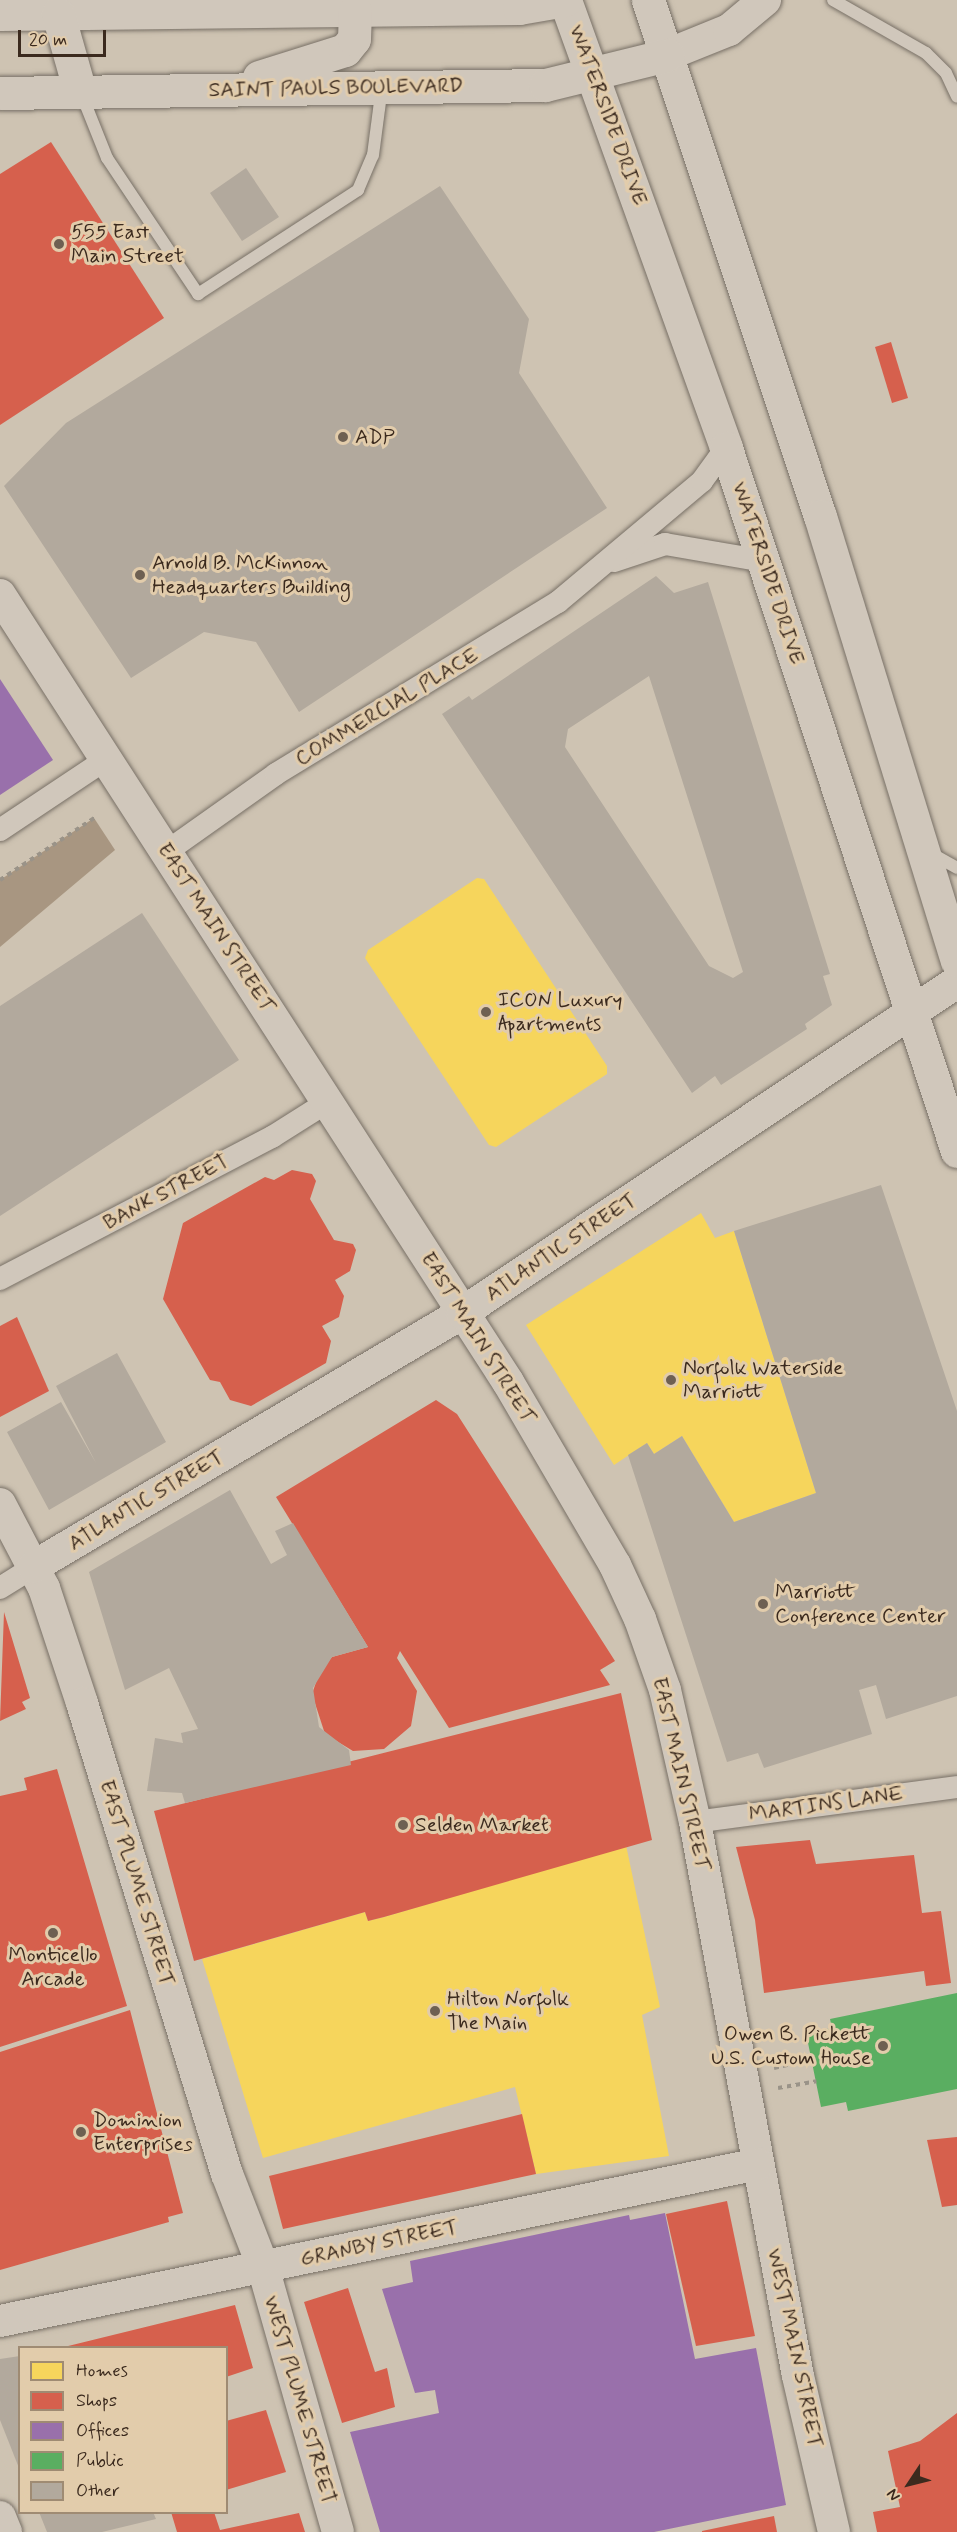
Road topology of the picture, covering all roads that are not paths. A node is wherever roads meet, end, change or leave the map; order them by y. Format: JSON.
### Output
{"nodes":[{"id":1,"x":565,"y":0,"type":"edge"},
{"id":2,"x":648,"y":0,"type":"edge"},
{"id":3,"x":765,"y":0,"type":"edge"},
{"id":4,"x":833,"y":0,"type":"edge"},
{"id":5,"x":355,"y":5,"type":"edge"},
{"id":6,"x":0,"y":14,"type":"edge"},
{"id":7,"x":58,"y":14,"type":"junction"},
{"id":8,"x":667,"y":55,"type":"junction"},
{"id":9,"x":594,"y":75,"type":"junction"},
{"id":10,"x":382,"y":87,"type":"junction"},
{"id":11,"x":208,"y":91,"type":"junction"},
{"id":12,"x":80,"y":92,"type":"junction"},
{"id":13,"x":0,"y":93,"type":"edge"},
{"id":14,"x":957,"y":97,"type":"edge"},
{"id":15,"x":726,"y":448,"type":"junction"},
{"id":16,"x":764,"y":561,"type":"junction"},
{"id":17,"x":607,"y":563,"type":"junction"},
{"id":18,"x":0,"y":595,"type":"edge"},
{"id":19,"x":108,"y":758,"type":"junction"},
{"id":20,"x":0,"y":830,"type":"edge"},
{"id":21,"x":926,"y":851,"type":"junction"},
{"id":22,"x":166,"y":852,"type":"junction"},
{"id":23,"x":957,"y":868,"type":"edge"},
{"id":24,"x":957,"y":960,"type":"edge"},
{"id":25,"x":957,"y":982,"type":"edge"},
{"id":26,"x":914,"y":1011,"type":"junction"},
{"id":27,"x":329,"y":1101,"type":"junction"},
{"id":28,"x":957,"y":1152,"type":"edge"},
{"id":29,"x":0,"y":1279,"type":"edge"},
{"id":30,"x":462,"y":1313,"type":"junction"},
{"id":31,"x":0,"y":1504,"type":"edge"},
{"id":32,"x":33,"y":1567,"type":"junction"},
{"id":33,"x":0,"y":1588,"type":"edge"},
{"id":34,"x":957,"y":1787,"type":"edge"},
{"id":35,"x":695,"y":1822,"type":"junction"},
{"id":36,"x":758,"y":2164,"type":"junction"},
{"id":37,"x":263,"y":2267,"type":"junction"},
{"id":38,"x":0,"y":2321,"type":"edge"},
{"id":39,"x":0,"y":2517,"type":"edge"},
{"id":40,"x":6,"y":2532,"type":"edge"},
{"id":41,"x":338,"y":2532,"type":"edge"},
{"id":42,"x":834,"y":2532,"type":"edge"}],
"edges":[{"from":1,"to":5,"type":"main road"},
{"from":1,"to":9,"type":"main road","name":"WATERSIDE DRIVE"},
{"from":2,"to":8,"type":"main road"},
{"from":3,"to":8,"type":"street"},
{"from":4,"to":14,"type":"lane"},
{"from":5,"to":7,"type":"main road"},
{"from":5,"to":11,"type":"main road"},
{"from":6,"to":7,"type":"main road"},
{"from":7,"to":12,"type":"main road"},
{"from":8,"to":9,"type":"main road","name":"SAINT PAULS BOULEVARD"},
{"from":8,"to":21,"type":"main road"},
{"from":9,"to":10,"type":"main road","name":"SAINT PAULS BOULEVARD"},
{"from":9,"to":15,"type":"main road","name":"WATERSIDE DRIVE"},
{"from":10,"to":11,"type":"main road","name":"SAINT PAULS BOULEVARD"},
{"from":10,"to":12,"type":"lane"},
{"from":11,"to":12,"type":"main road","name":"SAINT PAULS BOULEVARD"},
{"from":12,"to":13,"type":"main road","name":"SAINT PAULS BOULEVARD"},
{"from":15,"to":16,"type":"main road","name":"WATERSIDE DRIVE"},
{"from":15,"to":17,"type":"street","name":"COMMERCIAL PLACE"},
{"from":16,"to":17,"type":"street","name":"COMMERCIAL PLACE"},
{"from":16,"to":26,"type":"main road","name":"WATERSIDE DRIVE"},
{"from":17,"to":22,"type":"street","name":"COMMERCIAL PLACE"},
{"from":18,"to":19,"type":"street","name":"EAST MAIN STREET"},
{"from":19,"to":20,"type":"street"},
{"from":19,"to":22,"type":"street","name":"EAST MAIN STREET"},
{"from":21,"to":23,"type":"lane"},
{"from":21,"to":24,"type":"main road"},
{"from":22,"to":27,"type":"street","name":"EAST MAIN STREET"},
{"from":25,"to":26,"type":"street","name":"ATLANTIC STREET"},
{"from":26,"to":28,"type":"main road","name":"WATERSIDE DRIVE"},
{"from":26,"to":30,"type":"street","name":"ATLANTIC STREET"},
{"from":27,"to":29,"type":"street","name":"BANK STREET"},
{"from":27,"to":30,"type":"street","name":"EAST MAIN STREET"},
{"from":30,"to":32,"type":"street","name":"ATLANTIC STREET"},
{"from":30,"to":35,"type":"street","name":"EAST MAIN STREET"},
{"from":31,"to":32,"type":"street","name":"EAST PLUME STREET"},
{"from":32,"to":33,"type":"street","name":"ATLANTIC STREET"},
{"from":32,"to":37,"type":"street","name":"EAST PLUME STREET"},
{"from":34,"to":35,"type":"street","name":"MARTINS LANE"},
{"from":35,"to":36,"type":"street","name":"EAST MAIN STREET"},
{"from":36,"to":37,"type":"street","name":"GRANBY STREET"},
{"from":36,"to":42,"type":"street","name":"WEST MAIN STREET"},
{"from":37,"to":38,"type":"street","name":"GRANBY STREET"},
{"from":37,"to":41,"type":"street","name":"WEST PLUME STREET"},
{"from":39,"to":40,"type":"street"}]}
